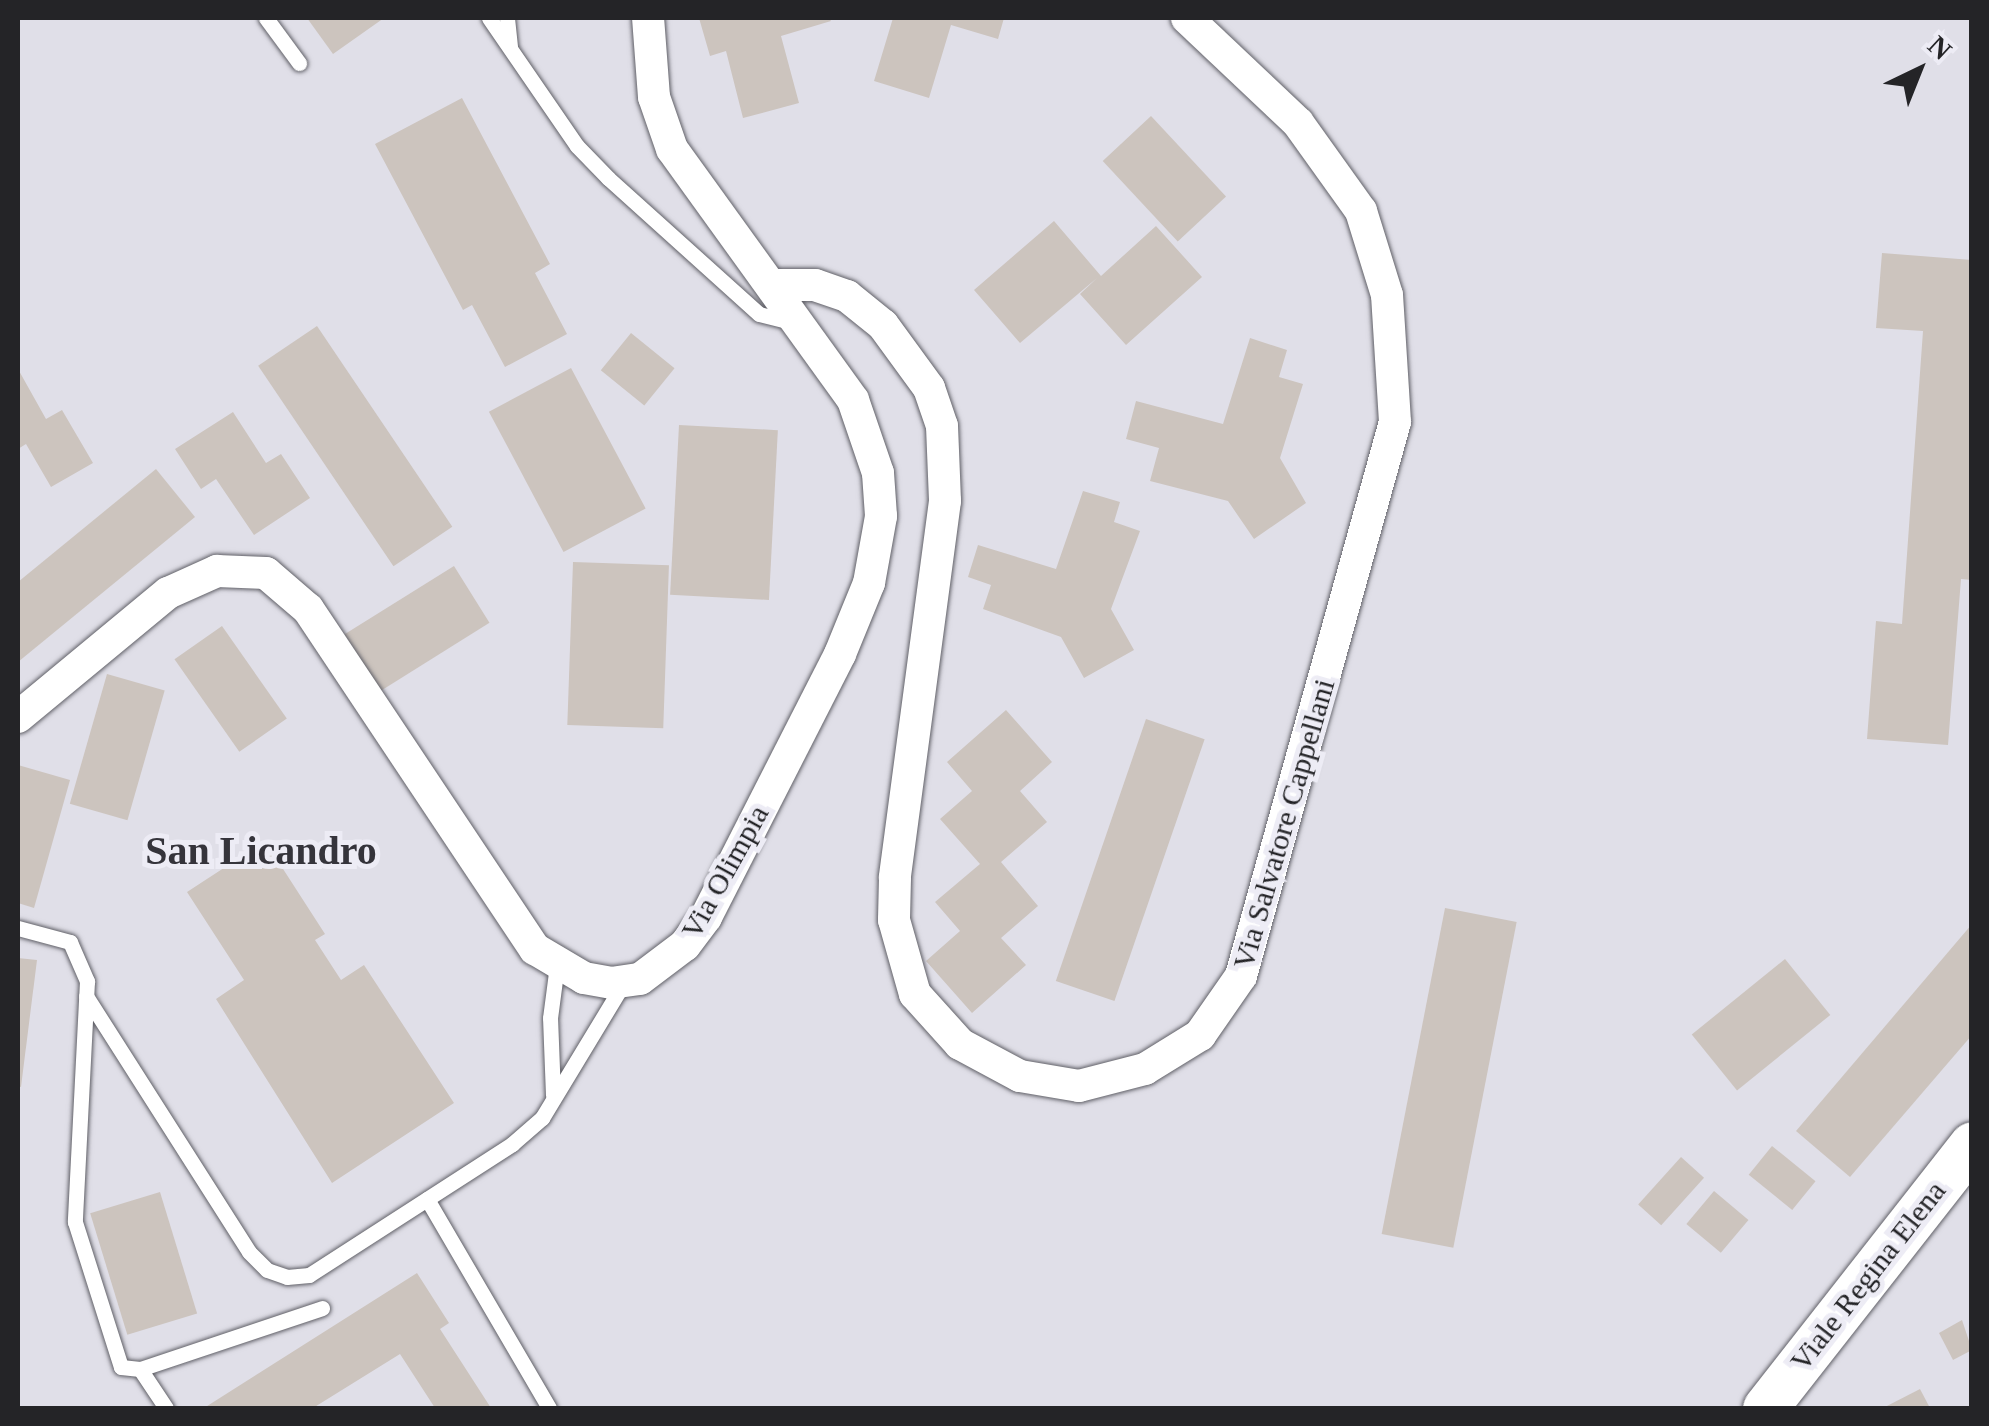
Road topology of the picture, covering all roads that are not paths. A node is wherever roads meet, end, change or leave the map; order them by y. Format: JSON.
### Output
{"nodes":[{"id":1,"x":266,"y":18,"type":"edge"},
{"id":2,"x":489,"y":18,"type":"edge"},
{"id":3,"x":507,"y":18,"type":"edge"},
{"id":4,"x":648,"y":18,"type":"edge"},
{"id":5,"x":1187,"y":18,"type":"edge"},
{"id":6,"x":511,"y":50,"type":"junction"},
{"id":7,"x":299,"y":64,"type":"dead end"},
{"id":8,"x":773,"y":284,"type":"junction"},
{"id":9,"x":804,"y":325,"type":"junction"},
{"id":10,"x":18,"y":717,"type":"edge"},
{"id":11,"x":18,"y":928,"type":"edge"},
{"id":12,"x":557,"y":965,"type":"junction"},
{"id":13,"x":625,"y":981,"type":"junction"},
{"id":14,"x":86,"y":996,"type":"junction"},
{"id":15,"x":553,"y":1095,"type":"junction"},
{"id":16,"x":1972,"y":1144,"type":"edge"},
{"id":17,"x":427,"y":1199,"type":"junction"},
{"id":18,"x":322,"y":1308,"type":"dead end"},
{"id":19,"x":140,"y":1369,"type":"junction"},
{"id":20,"x":166,"y":1408,"type":"edge"},
{"id":21,"x":549,"y":1408,"type":"edge"},
{"id":22,"x":1765,"y":1408,"type":"edge"}],
"edges":[{"from":1,"to":7,"type":"lane"},
{"from":2,"to":6,"type":"lane"},
{"from":3,"to":6,"type":"lane"},
{"from":4,"to":8,"type":"street","name":"Via Olimpia"},
{"from":5,"to":8,"type":"street","name":"Via Salvatore Cappellani"},
{"from":6,"to":9,"type":"lane"},
{"from":8,"to":9,"type":"street","name":"Via Olimpia"},
{"from":9,"to":13,"type":"street","name":"Via Olimpia"},
{"from":10,"to":12,"type":"street"},
{"from":11,"to":14,"type":"lane"},
{"from":12,"to":13,"type":"street"},
{"from":12,"to":15,"type":"lane"},
{"from":13,"to":15,"type":"lane"},
{"from":14,"to":17,"type":"lane"},
{"from":14,"to":19,"type":"lane"},
{"from":15,"to":17,"type":"lane"},
{"from":16,"to":22,"type":"main road","name":"Viale Regina Elena"},
{"from":17,"to":21,"type":"lane"},
{"from":18,"to":19,"type":"lane"},
{"from":19,"to":20,"type":"lane"}]}
